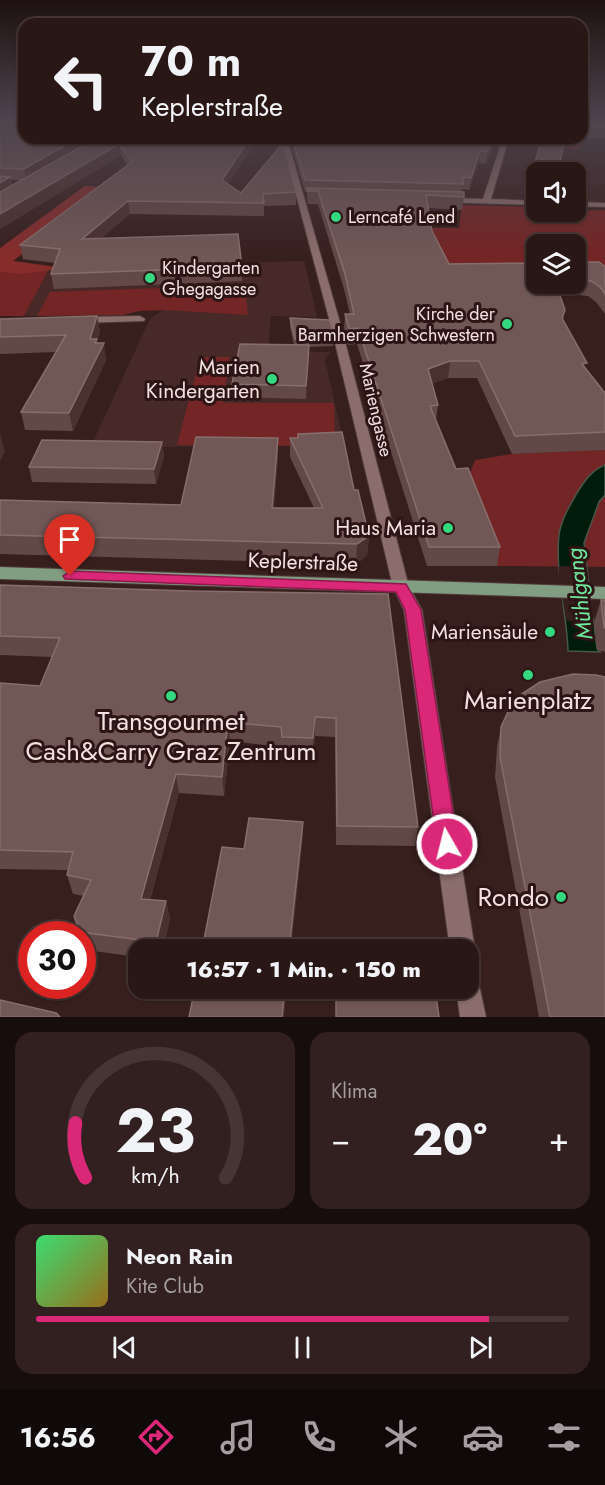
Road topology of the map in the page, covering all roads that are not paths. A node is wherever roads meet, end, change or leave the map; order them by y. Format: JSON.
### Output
{"nodes":[{"id":1,"x":290,"y":162,"type":"edge"},
{"id":2,"x":498,"y":162,"type":"edge"},
{"id":3,"x":437,"y":200,"type":"edge"},
{"id":4,"x":486,"y":201,"type":"junction"},
{"id":5,"x":526,"y":203,"type":"edge"},
{"id":6,"x":586,"y":204,"type":"edge"},
{"id":7,"x":605,"y":205,"type":"edge"},
{"id":8,"x":140,"y":319,"type":"dead end"},
{"id":9,"x":71,"y":320,"type":"edge"},
{"id":10,"x":0,"y":573,"type":"edge"},
{"id":11,"x":401,"y":587,"type":"junction"},
{"id":12,"x":598,"y":592,"type":"edge"},
{"id":13,"x":461,"y":939,"type":"edge"},
{"id":14,"x":470,"y":999,"type":"edge"},
{"id":15,"x":473,"y":1017,"type":"edge"}],
"edges":[{"from":1,"to":11,"type":"street","name":"Mariengasse"},
{"from":2,"to":4,"type":"street"},
{"from":3,"to":4,"type":"street"},
{"from":4,"to":5,"type":"street"},
{"from":6,"to":7,"type":"street"},
{"from":8,"to":9,"type":"street"},
{"from":10,"to":11,"type":"main road","name":"Keplerstraße"},
{"from":11,"to":12,"type":"main road","name":"Keplerstraße"},
{"from":11,"to":13,"type":"street","name":"Mariengasse"},
{"from":14,"to":15,"type":"street"}]}
